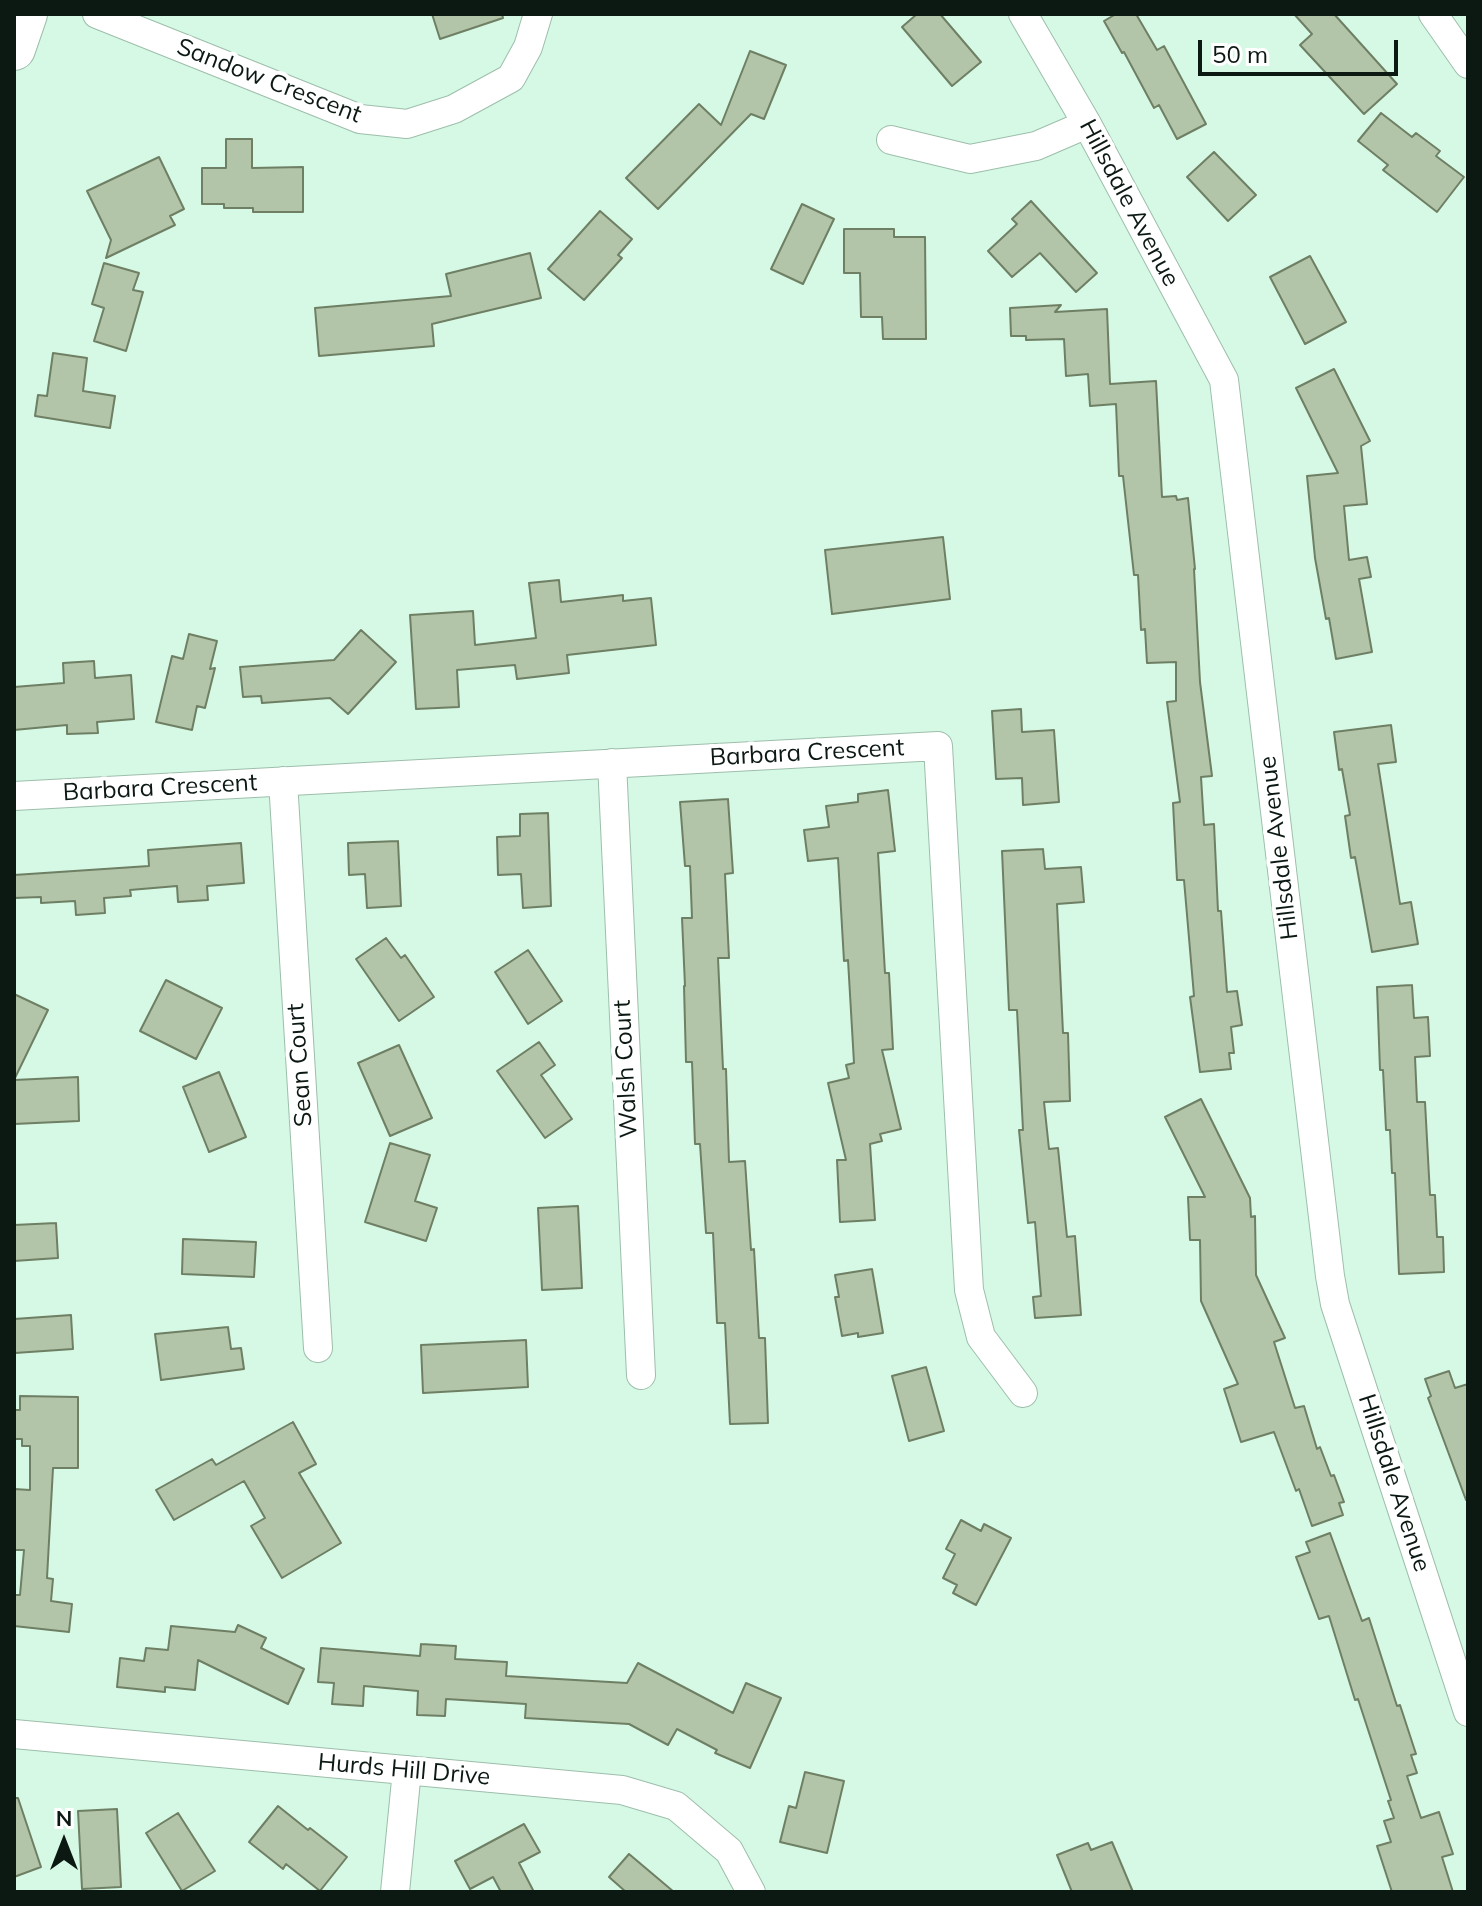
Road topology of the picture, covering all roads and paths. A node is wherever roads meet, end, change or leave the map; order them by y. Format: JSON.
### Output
{"nodes":[{"id":1,"x":26,"y":14,"type":"edge"},
{"id":2,"x":97,"y":14,"type":"edge"},
{"id":3,"x":538,"y":14,"type":"edge"},
{"id":4,"x":1023,"y":14,"type":"edge"},
{"id":5,"x":1433,"y":14,"type":"edge"},
{"id":6,"x":14,"y":49,"type":"edge"},
{"id":7,"x":1468,"y":64,"type":"edge"},
{"id":8,"x":1087,"y":124,"type":"junction"},
{"id":9,"x":891,"y":140,"type":"dead end"},
{"id":10,"x":612,"y":763,"type":"junction"},
{"id":11,"x":283,"y":781,"type":"junction"},
{"id":12,"x":14,"y":796,"type":"edge"},
{"id":13,"x":318,"y":1348,"type":"dead end"},
{"id":14,"x":641,"y":1375,"type":"dead end"},
{"id":15,"x":1023,"y":1393,"type":"dead end"},
{"id":16,"x":1468,"y":1712,"type":"edge"},
{"id":17,"x":14,"y":1734,"type":"edge"},
{"id":18,"x":407,"y":1770,"type":"junction"},
{"id":19,"x":395,"y":1892,"type":"edge"},
{"id":20,"x":751,"y":1892,"type":"edge"}],
"edges":[{"from":1,"to":6,"type":"main road"},
{"from":2,"to":3,"type":"street","name":"Sandow Crescent"},
{"from":4,"to":8,"type":"street","name":"Hillsdale Avenue"},
{"from":5,"to":7,"type":"street"},
{"from":8,"to":9,"type":"street"},
{"from":8,"to":16,"type":"street","name":"Hillsdale Avenue"},
{"from":10,"to":11,"type":"street","name":"Barbara Crescent"},
{"from":10,"to":14,"type":"street","name":"Walsh Court"},
{"from":10,"to":15,"type":"street","name":"Barbara Crescent"},
{"from":11,"to":12,"type":"street","name":"Barbara Crescent"},
{"from":11,"to":13,"type":"street","name":"Sean Court"},
{"from":17,"to":18,"type":"street","name":"Hurds Hill Drive"},
{"from":18,"to":19,"type":"street"},
{"from":18,"to":20,"type":"street","name":"Hurds Hill Drive"}]}
